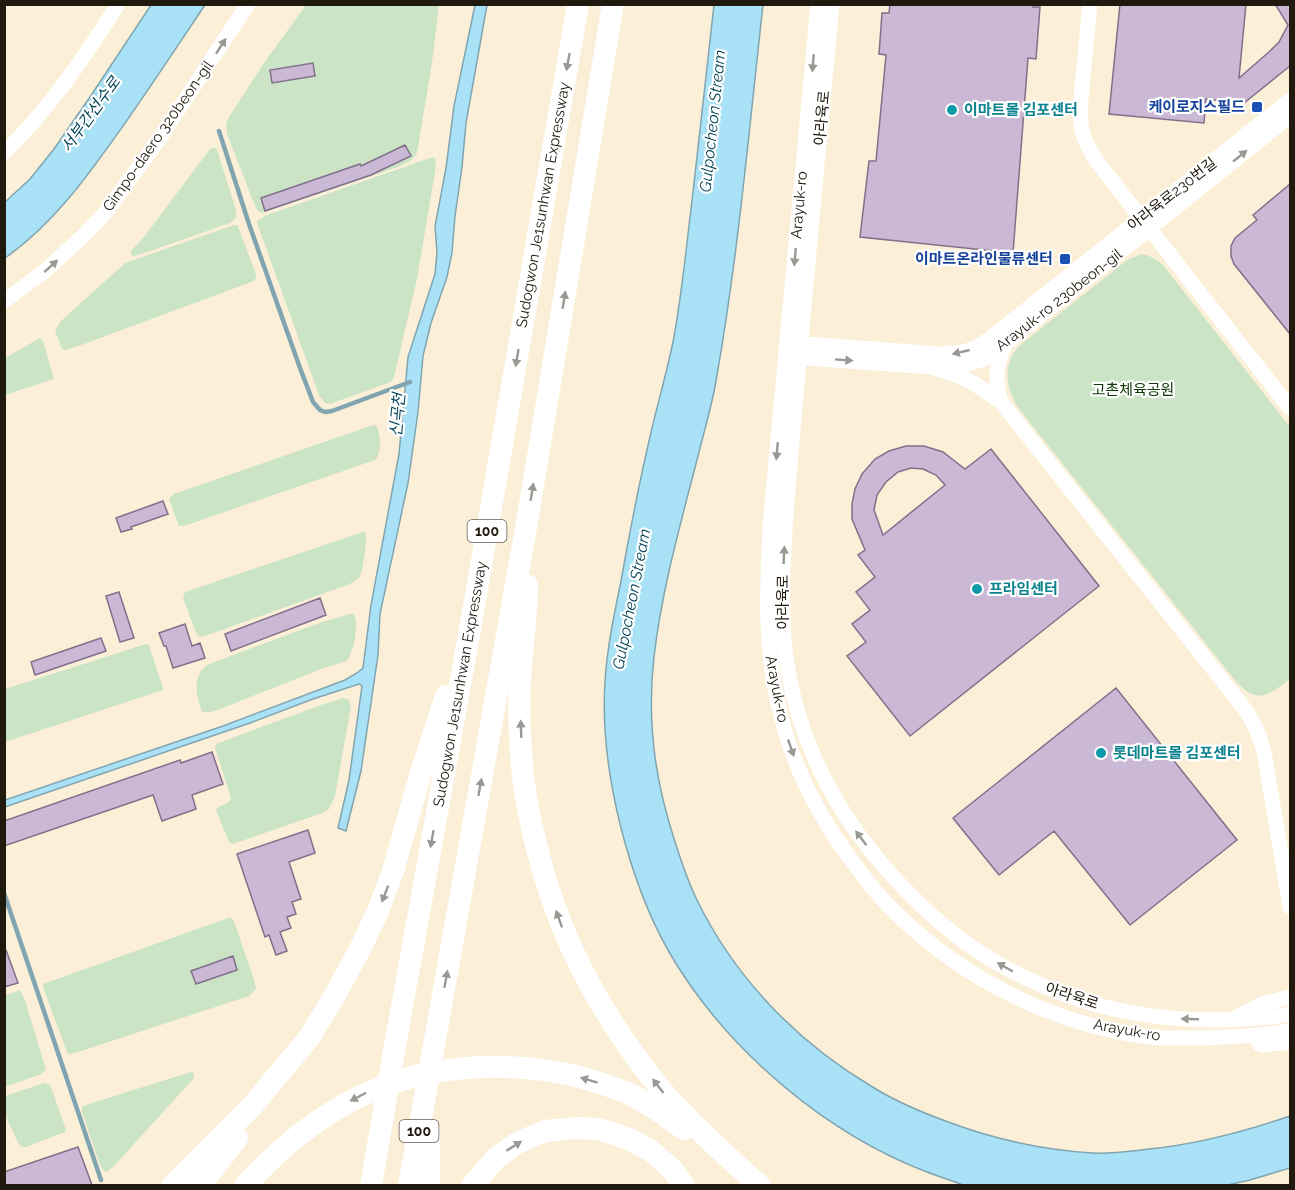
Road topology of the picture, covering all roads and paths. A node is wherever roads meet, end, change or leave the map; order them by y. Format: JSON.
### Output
{"nodes":[{"id":1,"x":118,"y":4,"type":"edge"},
{"id":2,"x":578,"y":4,"type":"edge"},
{"id":3,"x":613,"y":4,"type":"edge"},
{"id":4,"x":818,"y":4,"type":"edge"},
{"id":5,"x":832,"y":4,"type":"edge"},
{"id":6,"x":1090,"y":4,"type":"edge"},
{"id":7,"x":247,"y":6,"type":"edge"},
{"id":8,"x":1290,"y":100,"type":"edge"},
{"id":9,"x":1290,"y":116,"type":"edge"},
{"id":10,"x":4,"y":153,"type":"edge"},
{"id":11,"x":1146,"y":223,"type":"junction"},
{"id":12,"x":4,"y":301,"type":"edge"},
{"id":13,"x":1005,"y":345,"type":"junction"},
{"id":14,"x":793,"y":350,"type":"junction"},
{"id":15,"x":934,"y":368,"type":"junction"},
{"id":16,"x":1001,"y":402,"type":"junction"},
{"id":17,"x":1290,"y":408,"type":"edge"},
{"id":18,"x":526,"y":528,"type":"junction"},
{"id":19,"x":472,"y":618,"type":"junction"},
{"id":20,"x":1290,"y":907,"type":"edge"},
{"id":21,"x":1290,"y":998,"type":"edge"},
{"id":22,"x":1290,"y":1014,"type":"edge"},
{"id":23,"x":1232,"y":1020,"type":"junction"},
{"id":24,"x":1290,"y":1030,"type":"edge"},
{"id":25,"x":1236,"y":1037,"type":"junction"},
{"id":26,"x":308,"y":1039,"type":"junction"},
{"id":27,"x":1290,"y":1042,"type":"edge"},
{"id":28,"x":429,"y":1076,"type":"junction"},
{"id":29,"x":730,"y":1160,"type":"junction"},
{"id":30,"x":172,"y":1185,"type":"edge"},
{"id":31,"x":200,"y":1185,"type":"edge"},
{"id":32,"x":245,"y":1185,"type":"edge"},
{"id":33,"x":371,"y":1185,"type":"edge"},
{"id":34,"x":409,"y":1185,"type":"edge"},
{"id":35,"x":429,"y":1185,"type":"edge"},
{"id":36,"x":472,"y":1185,"type":"edge"},
{"id":37,"x":684,"y":1185,"type":"edge"},
{"id":38,"x":760,"y":1185,"type":"edge"}],
"edges":[{"from":1,"to":10,"type":"street"},
{"from":2,"to":19,"type":"highway","name":"Sudogwon Je1sunhwan Expressway","number":"100","one_way":true},
{"from":18,"to":3,"type":"highway","number":"100","one_way":true},
{"from":4,"to":14,"type":"street","name":"Arayuk-ro","one_way":true},
{"from":5,"to":14,"type":"street","name":"아라육로"},
{"from":6,"to":11,"type":"street"},
{"from":12,"to":7,"type":"street","name":"Gimpo-daero 320beon-gil","one_way":true},
{"from":8,"to":11,"type":"street","name":"아라육로230번길"},
{"from":11,"to":9,"type":"street","name":"Arayuk-ro 230beon-gil","one_way":true},
{"from":11,"to":13,"type":"street","name":"Arayuk-ro 230beon-gil"},
{"from":11,"to":14,"type":"street","name":"아라육로230번길","one_way":true},
{"from":11,"to":17,"type":"street"},
{"from":13,"to":15,"type":"street","name":"Arayuk-ro 230beon-gil"},
{"from":13,"to":16,"type":"street"},
{"from":14,"to":15,"type":"street","name":"Arayuk-ro 230beon-gil","one_way":true},
{"from":23,"to":14,"type":"street","name":"아라육로","one_way":true},
{"from":14,"to":25,"type":"street","name":"Arayuk-ro","one_way":true},
{"from":15,"to":16,"type":"street"},
{"from":16,"to":20,"type":"street"},
{"from":28,"to":18,"type":"highway","number":"100","one_way":true},
{"from":29,"to":18,"type":"highway","one_way":true},
{"from":19,"to":26,"type":"highway","one_way":true},
{"from":19,"to":33,"type":"highway","name":"Sudogwon Je1sunhwan Expressway","number":"100","one_way":true},
{"from":21,"to":23,"type":"street"},
{"from":22,"to":23,"type":"street","name":"아라육로"},
{"from":24,"to":25,"type":"street","name":"Arayuk-ro"},
{"from":25,"to":27,"type":"street"},
{"from":26,"to":30,"type":"highway"},
{"from":26,"to":31,"type":"highway"},
{"from":28,"to":34,"type":"highway","number":"100"},
{"from":28,"to":35,"type":"highway"},
{"from":29,"to":32,"type":"highway","one_way":true},
{"from":29,"to":38,"type":"highway"},
{"from":36,"to":37,"type":"highway","one_way":true}]}
